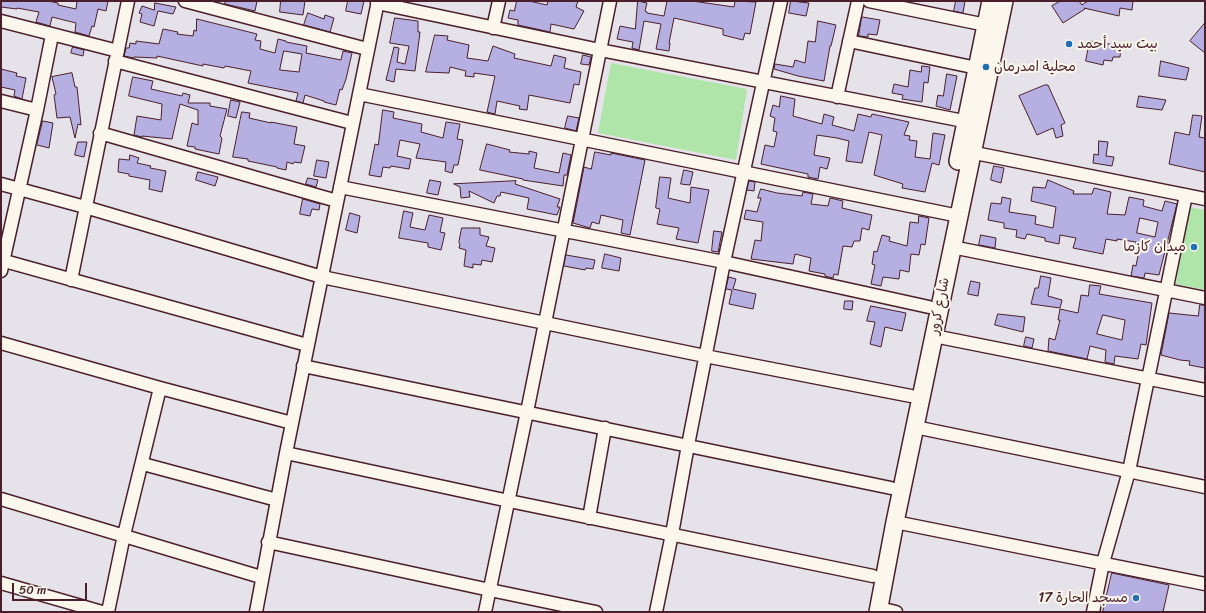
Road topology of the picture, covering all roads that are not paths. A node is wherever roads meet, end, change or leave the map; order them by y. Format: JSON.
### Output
{"nodes":[{"id":1,"x":128,"y":1,"type":"edge"},
{"id":2,"x":184,"y":1,"type":"edge"},
{"id":3,"x":500,"y":1,"type":"edge"},
{"id":4,"x":610,"y":1,"type":"edge"},
{"id":5,"x":781,"y":1,"type":"edge"},
{"id":6,"x":858,"y":1,"type":"edge"},
{"id":7,"x":869,"y":1,"type":"edge"},
{"id":8,"x":991,"y":1,"type":"edge"},
{"id":9,"x":1004,"y":1,"type":"edge"},
{"id":10,"x":377,"y":2,"type":"edge"},
{"id":11,"x":926,"y":7,"type":"edge"},
{"id":12,"x":1,"y":21,"type":"edge"},
{"id":13,"x":986,"y":25,"type":"junction"},
{"id":14,"x":493,"y":28,"type":"junction"},
{"id":15,"x":52,"y":34,"type":"junction"},
{"id":16,"x":849,"y":41,"type":"junction"},
{"id":17,"x":989,"y":42,"type":"junction"},
{"id":18,"x":367,"y":49,"type":"junction"},
{"id":19,"x":600,"y":50,"type":"junction"},
{"id":20,"x":116,"y":56,"type":"junction"},
{"id":21,"x":977,"y":68,"type":"junction"},
{"id":22,"x":763,"y":83,"type":"junction"},
{"id":23,"x":359,"y":94,"type":"junction"},
{"id":24,"x":837,"y":97,"type":"junction"},
{"id":25,"x":1,"y":100,"type":"edge"},
{"id":26,"x":37,"y":110,"type":"junction"},
{"id":27,"x":352,"y":123,"type":"junction"},
{"id":28,"x":972,"y":123,"type":"junction"},
{"id":29,"x":100,"y":133,"type":"junction"},
{"id":30,"x":582,"y":139,"type":"junction"},
{"id":31,"x":966,"y":151,"type":"junction"},
{"id":32,"x":743,"y":172,"type":"junction"},
{"id":33,"x":1,"y":184,"type":"edge"},
{"id":34,"x":340,"y":187,"type":"junction"},
{"id":35,"x":20,"y":189,"type":"junction"},
{"id":36,"x":1186,"y":195,"type":"junction"},
{"id":37,"x":1205,"y":199,"type":"edge"},
{"id":38,"x":338,"y":201,"type":"junction"},
{"id":39,"x":85,"y":207,"type":"junction"},
{"id":40,"x":953,"y":215,"type":"junction"},
{"id":41,"x":564,"y":231,"type":"junction"},
{"id":42,"x":952,"y":247,"type":"junction"},
{"id":43,"x":724,"y":262,"type":"junction"},
{"id":44,"x":2,"y":264,"type":"edge"},
{"id":45,"x":322,"y":277,"type":"junction"},
{"id":46,"x":71,"y":280,"type":"junction"},
{"id":47,"x":1166,"y":290,"type":"junction"},
{"id":48,"x":1205,"y":298,"type":"edge"},
{"id":49,"x":929,"y":307,"type":"junction"},
{"id":50,"x":545,"y":323,"type":"junction"},
{"id":51,"x":934,"y":336,"type":"junction"},
{"id":52,"x":1,"y":343,"type":"edge"},
{"id":53,"x":307,"y":345,"type":"junction"},
{"id":54,"x":705,"y":356,"type":"junction"},
{"id":55,"x":303,"y":366,"type":"junction"},
{"id":56,"x":1147,"y":378,"type":"junction"},
{"id":57,"x":160,"y":388,"type":"junction"},
{"id":58,"x":1205,"y":390,"type":"edge"},
{"id":59,"x":911,"y":396,"type":"junction"},
{"id":60,"x":528,"y":412,"type":"junction"},
{"id":61,"x":292,"y":422,"type":"junction"},
{"id":62,"x":915,"y":426,"type":"junction"},
{"id":63,"x":605,"y":428,"type":"junction"},
{"id":64,"x":688,"y":445,"type":"junction"},
{"id":65,"x":286,"y":453,"type":"junction"},
{"id":66,"x":143,"y":464,"type":"junction"},
{"id":67,"x":1128,"y":471,"type":"junction"},
{"id":68,"x":1205,"y":487,"type":"edge"},
{"id":69,"x":891,"y":488,"type":"junction"},
{"id":70,"x":1,"y":499,"type":"edge"},
{"id":71,"x":277,"y":500,"type":"junction"},
{"id":72,"x":509,"y":501,"type":"junction"},
{"id":73,"x":589,"y":518,"type":"junction"},
{"id":74,"x":895,"y":522,"type":"junction"},
{"id":75,"x":672,"y":534,"type":"junction"},
{"id":76,"x":124,"y":535,"type":"junction"},
{"id":77,"x":268,"y":542,"type":"junction"},
{"id":78,"x":1103,"y":563,"type":"junction"},
{"id":79,"x":873,"y":576,"type":"junction"},
{"id":80,"x":261,"y":577,"type":"junction"},
{"id":81,"x":1,"y":583,"type":"edge"},
{"id":82,"x":1205,"y":584,"type":"edge"},
{"id":83,"x":490,"y":590,"type":"junction"},
{"id":84,"x":874,"y":611,"type":"edge"},
{"id":85,"x":102,"y":612,"type":"edge"},
{"id":86,"x":108,"y":612,"type":"edge"},
{"id":87,"x":256,"y":612,"type":"edge"},
{"id":88,"x":485,"y":612,"type":"edge"},
{"id":89,"x":596,"y":612,"type":"edge"},
{"id":90,"x":656,"y":612,"type":"edge"},
{"id":91,"x":896,"y":612,"type":"edge"},
{"id":92,"x":1093,"y":612,"type":"edge"}],
"edges":[{"from":1,"to":20,"type":"street"},
{"from":2,"to":18,"type":"street"},
{"from":3,"to":14,"type":"street"},
{"from":4,"to":19,"type":"street"},
{"from":5,"to":22,"type":"street"},
{"from":6,"to":16,"type":"street"},
{"from":7,"to":11,"type":"street"},
{"from":8,"to":13,"type":"main road","name":"شارع كرور"},
{"from":9,"to":17,"type":"main road","name":"شارع كرور"},
{"from":10,"to":14,"type":"street"},
{"from":10,"to":18,"type":"street"},
{"from":11,"to":13,"type":"street"},
{"from":12,"to":15,"type":"street"},
{"from":13,"to":17,"type":"main road","name":"شارع كرور"},
{"from":14,"to":19,"type":"street"},
{"from":15,"to":20,"type":"street"},
{"from":15,"to":26,"type":"street"},
{"from":16,"to":21,"type":"street"},
{"from":16,"to":24,"type":"street"},
{"from":17,"to":21,"type":"main road","name":"شارع كرور"},
{"from":17,"to":28,"type":"main road","name":"شارع كرور"},
{"from":18,"to":23,"type":"street"},
{"from":19,"to":22,"type":"street"},
{"from":19,"to":30,"type":"street"},
{"from":20,"to":27,"type":"street"},
{"from":20,"to":29,"type":"street"},
{"from":21,"to":28,"type":"main road","name":"شارع كرور"},
{"from":22,"to":24,"type":"street"},
{"from":22,"to":32,"type":"street"},
{"from":23,"to":27,"type":"street"},
{"from":23,"to":30,"type":"street"},
{"from":24,"to":28,"type":"street"},
{"from":25,"to":26,"type":"street"},
{"from":26,"to":35,"type":"street"},
{"from":27,"to":34,"type":"street"},
{"from":28,"to":31,"type":"main road","name":"شارع كرور"},
{"from":29,"to":38,"type":"street"},
{"from":29,"to":39,"type":"street"},
{"from":30,"to":32,"type":"street"},
{"from":30,"to":41,"type":"street"},
{"from":31,"to":36,"type":"street"},
{"from":31,"to":40,"type":"main road","name":"شارع كرور"},
{"from":32,"to":40,"type":"street"},
{"from":32,"to":43,"type":"street"},
{"from":33,"to":35,"type":"street"},
{"from":34,"to":38,"type":"street"},
{"from":34,"to":41,"type":"street"},
{"from":35,"to":39,"type":"street"},
{"from":35,"to":44,"type":"street"},
{"from":36,"to":37,"type":"street"},
{"from":36,"to":47,"type":"street"},
{"from":38,"to":45,"type":"street"},
{"from":39,"to":45,"type":"street"},
{"from":39,"to":46,"type":"street"},
{"from":40,"to":42,"type":"main road","name":"شارع كرور"},
{"from":40,"to":49,"type":"main road","name":"شارع كرور"},
{"from":41,"to":43,"type":"street"},
{"from":41,"to":50,"type":"street"},
{"from":42,"to":47,"type":"street"},
{"from":42,"to":51,"type":"main road","name":"شارع كرور"},
{"from":43,"to":49,"type":"street"},
{"from":43,"to":54,"type":"street"},
{"from":44,"to":46,"type":"street"},
{"from":45,"to":50,"type":"street"},
{"from":45,"to":53,"type":"street"},
{"from":46,"to":53,"type":"street"},
{"from":47,"to":48,"type":"street"},
{"from":47,"to":56,"type":"street"},
{"from":49,"to":59,"type":"main road","name":"شارع كرور"},
{"from":50,"to":54,"type":"street"},
{"from":50,"to":60,"type":"street"},
{"from":51,"to":56,"type":"street"},
{"from":51,"to":62,"type":"main road","name":"شارع كرور"},
{"from":52,"to":57,"type":"street"},
{"from":53,"to":55,"type":"street"},
{"from":54,"to":59,"type":"street"},
{"from":54,"to":64,"type":"street"},
{"from":55,"to":60,"type":"street"},
{"from":55,"to":61,"type":"street"},
{"from":56,"to":58,"type":"street"},
{"from":56,"to":67,"type":"street"},
{"from":57,"to":61,"type":"street"},
{"from":57,"to":66,"type":"street"},
{"from":59,"to":69,"type":"main road","name":"شارع كرور"},
{"from":60,"to":63,"type":"street"},
{"from":60,"to":72,"type":"street"},
{"from":61,"to":65,"type":"street"},
{"from":62,"to":67,"type":"street"},
{"from":62,"to":74,"type":"main road","name":"شارع كرور"},
{"from":63,"to":64,"type":"street"},
{"from":63,"to":73,"type":"street"},
{"from":64,"to":69,"type":"street"},
{"from":64,"to":75,"type":"street"},
{"from":65,"to":71,"type":"street"},
{"from":65,"to":72,"type":"street"},
{"from":66,"to":71,"type":"street"},
{"from":66,"to":76,"type":"street"},
{"from":67,"to":68,"type":"street"},
{"from":67,"to":78,"type":"street"},
{"from":69,"to":79,"type":"main road","name":"شارع كرور"},
{"from":70,"to":76,"type":"street"},
{"from":71,"to":77,"type":"street"},
{"from":72,"to":73,"type":"street"},
{"from":72,"to":83,"type":"street"},
{"from":73,"to":75,"type":"street"},
{"from":74,"to":78,"type":"street"},
{"from":74,"to":84,"type":"main road","name":"شارع كرور"},
{"from":75,"to":79,"type":"street"},
{"from":75,"to":90,"type":"street"},
{"from":76,"to":80,"type":"street"},
{"from":76,"to":86,"type":"street"},
{"from":77,"to":80,"type":"street"},
{"from":77,"to":83,"type":"street"},
{"from":78,"to":82,"type":"street"},
{"from":78,"to":92,"type":"street"},
{"from":79,"to":84,"type":"main road","name":"شارع كرور"},
{"from":80,"to":87,"type":"street"},
{"from":81,"to":85,"type":"street"},
{"from":83,"to":88,"type":"street"},
{"from":83,"to":89,"type":"street"},
{"from":84,"to":91,"type":"street"}]}
